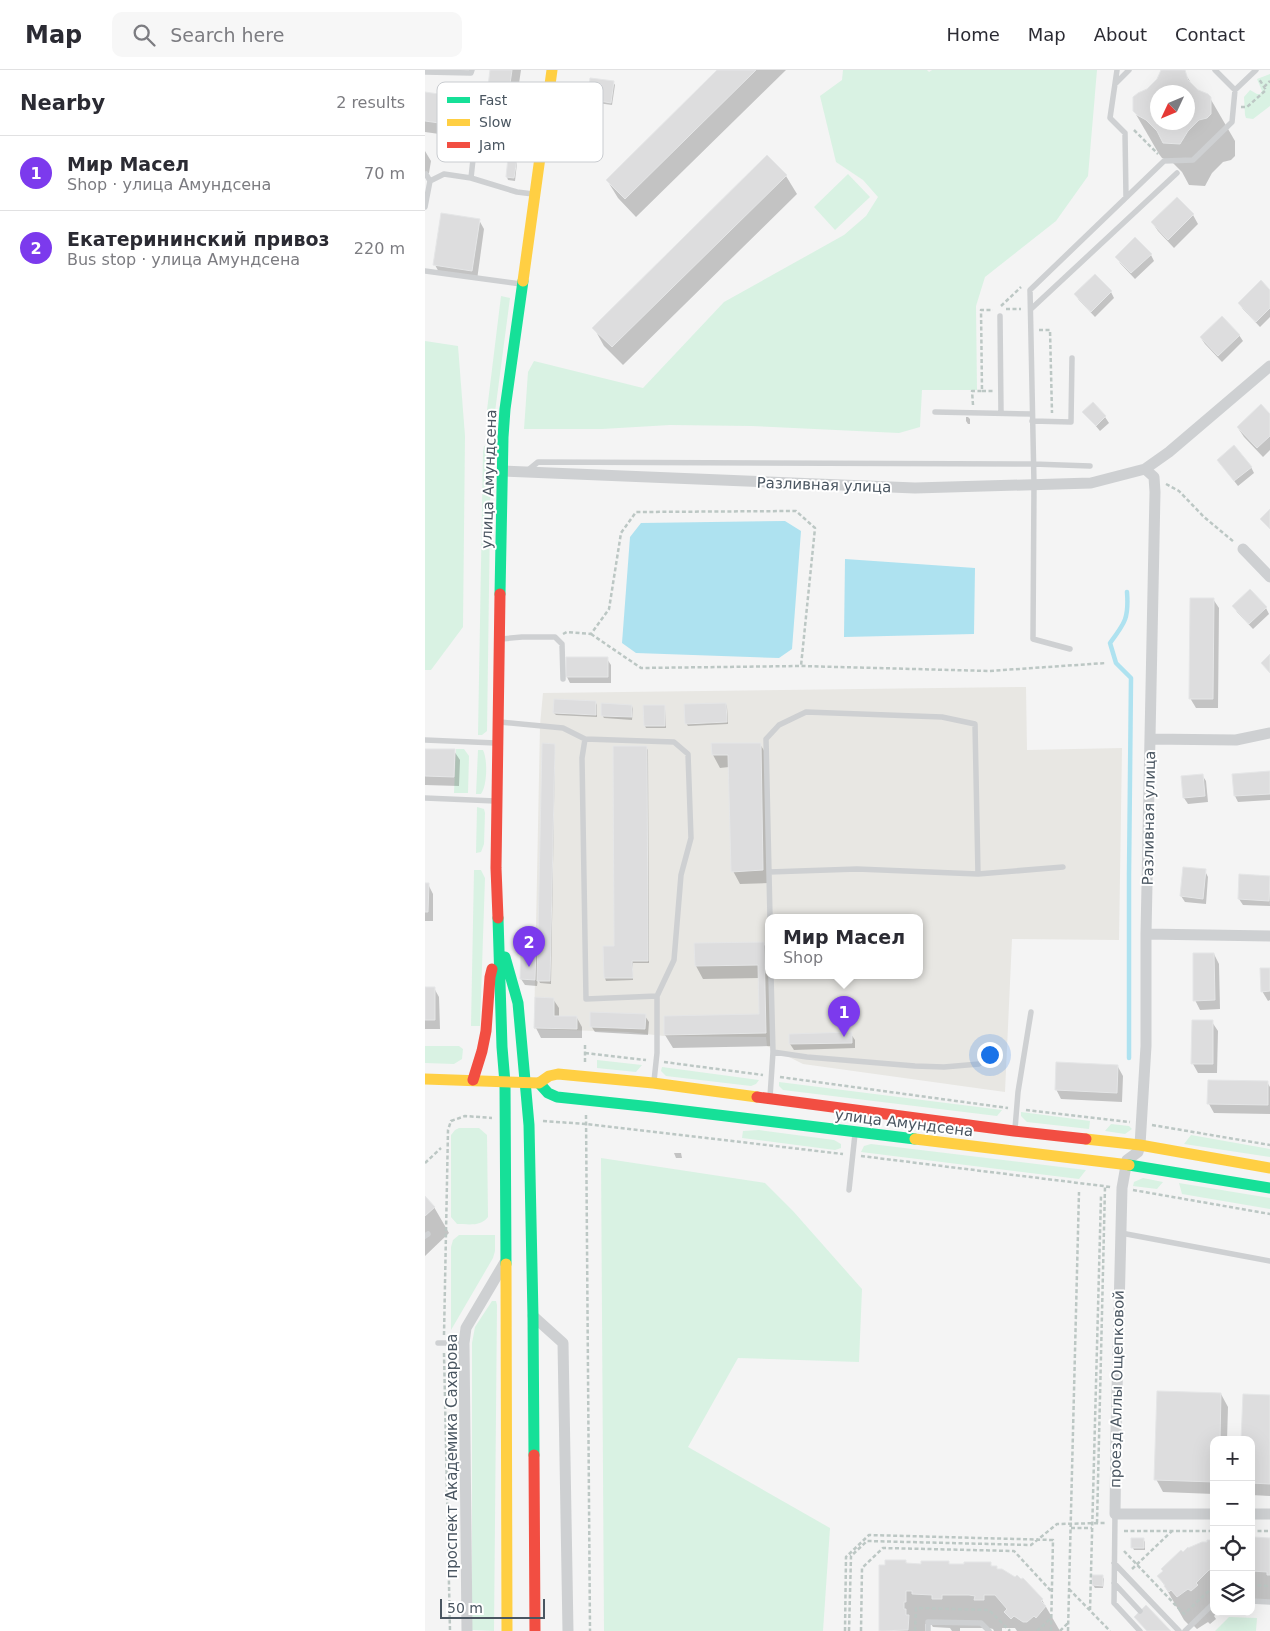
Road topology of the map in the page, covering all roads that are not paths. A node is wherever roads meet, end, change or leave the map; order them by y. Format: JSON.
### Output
{"nodes":[{"id":1,"x":472,"y":70,"type":"edge"},
{"id":2,"x":1117,"y":70,"type":"edge"},
{"id":3,"x":1129,"y":70,"type":"edge"},
{"id":4,"x":1215,"y":70,"type":"edge"},
{"id":5,"x":425,"y":72,"type":"edge"},
{"id":6,"x":1257,"y":73,"type":"edge"},
{"id":7,"x":1115,"y":84,"type":"junction"},
{"id":8,"x":1235,"y":90,"type":"junction"},
{"id":9,"x":473,"y":162,"type":"edge"},
{"id":10,"x":539,"y":162,"type":"edge"},
{"id":11,"x":427,"y":174,"type":"dead end"},
{"id":12,"x":1177,"y":174,"type":"dead end"},
{"id":13,"x":471,"y":178,"type":"junction"},
{"id":14,"x":430,"y":181,"type":"junction"},
{"id":15,"x":535,"y":194,"type":"junction"},
{"id":16,"x":1126,"y":197,"type":"junction"},
{"id":17,"x":425,"y":207,"type":"edge"},
{"id":18,"x":425,"y":271,"type":"edge"},
{"id":19,"x":521,"y":284,"type":"junction"},
{"id":20,"x":1031,"y":309,"type":"junction"},
{"id":21,"x":1000,"y":316,"type":"dead end"},
{"id":22,"x":1071,"y":358,"type":"dead end"},
{"id":23,"x":1270,"y":366,"type":"edge"},
{"id":24,"x":935,"y":412,"type":"dead end"},
{"id":25,"x":1001,"y":413,"type":"junction"},
{"id":26,"x":1032,"y":414,"type":"junction"},
{"id":27,"x":1033,"y":421,"type":"junction"},
{"id":28,"x":1033,"y":464,"type":"junction"},
{"id":29,"x":1089,"y":466,"type":"dead end"},
{"id":30,"x":1145,"y":469,"type":"junction"},
{"id":31,"x":502,"y":471,"type":"junction"},
{"id":32,"x":525,"y":473,"type":"junction"},
{"id":33,"x":1034,"y":484,"type":"junction"},
{"id":34,"x":1243,"y":549,"type":"road end"},
{"id":35,"x":1270,"y":578,"type":"edge"},
{"id":36,"x":501,"y":639,"type":"junction"},
{"id":37,"x":1070,"y":649,"type":"dead end"},
{"id":38,"x":563,"y":679,"type":"dead end"},
{"id":39,"x":499,"y":722,"type":"junction"},
{"id":40,"x":1270,"y":733,"type":"edge"},
{"id":41,"x":585,"y":739,"type":"junction"},
{"id":42,"x":1150,"y":739,"type":"junction"},
{"id":43,"x":425,"y":740,"type":"edge"},
{"id":44,"x":498,"y":743,"type":"junction"},
{"id":45,"x":425,"y":798,"type":"edge"},
{"id":46,"x":497,"y":801,"type":"junction"},
{"id":47,"x":1063,"y":867,"type":"dead end"},
{"id":48,"x":769,"y":872,"type":"junction"},
{"id":49,"x":978,"y":874,"type":"junction"},
{"id":50,"x":770,"y":914,"type":"edge"},
{"id":51,"x":1146,"y":934,"type":"junction"},
{"id":52,"x":498,"y":936,"type":"junction"},
{"id":53,"x":1270,"y":936,"type":"edge"},
{"id":54,"x":499,"y":950,"type":"junction"},
{"id":55,"x":771,"y":979,"type":"edge"},
{"id":56,"x":657,"y":996,"type":"junction"},
{"id":57,"x":1031,"y":1012,"type":"dead end"},
{"id":58,"x":773,"y":1052,"type":"junction"},
{"id":59,"x":979,"y":1064,"type":"dead end"},
{"id":60,"x":425,"y":1078,"type":"edge"},
{"id":61,"x":473,"y":1080,"type":"junction"},
{"id":62,"x":505,"y":1083,"type":"junction"},
{"id":63,"x":525,"y":1083,"type":"junction"},
{"id":64,"x":539,"y":1083,"type":"junction"},
{"id":65,"x":653,"y":1083,"type":"junction"},
{"id":66,"x":769,"y":1099,"type":"junction"},
{"id":67,"x":1015,"y":1131,"type":"junction"},
{"id":68,"x":855,"y":1132,"type":"junction"},
{"id":69,"x":1140,"y":1145,"type":"junction"},
{"id":70,"x":1126,"y":1165,"type":"junction"},
{"id":71,"x":1270,"y":1168,"type":"edge"},
{"id":72,"x":1270,"y":1188,"type":"edge"},
{"id":73,"x":849,"y":1190,"type":"dead end"},
{"id":74,"x":1121,"y":1233,"type":"junction"},
{"id":75,"x":506,"y":1261,"type":"junction"},
{"id":76,"x":1270,"y":1261,"type":"edge"},
{"id":77,"x":533,"y":1316,"type":"junction"},
{"id":78,"x":441,"y":1342,"type":"road end"},
{"id":79,"x":464,"y":1344,"type":"junction"},
{"id":80,"x":1210,"y":1514,"type":"edge"},
{"id":81,"x":1255,"y":1514,"type":"edge"},
{"id":82,"x":1270,"y":1514,"type":"edge"},
{"id":83,"x":1115,"y":1519,"type":"junction"},
{"id":84,"x":1114,"y":1563,"type":"junction"},
{"id":85,"x":1114,"y":1584,"type":"junction"},
{"id":86,"x":1255,"y":1601,"type":"edge"},
{"id":87,"x":1270,"y":1602,"type":"edge"},
{"id":88,"x":1210,"y":1608,"type":"edge"},
{"id":89,"x":1140,"y":1611,"type":"dead end"},
{"id":90,"x":467,"y":1631,"type":"edge"},
{"id":91,"x":507,"y":1631,"type":"edge"},
{"id":92,"x":535,"y":1631,"type":"edge"},
{"id":93,"x":568,"y":1631,"type":"edge"},
{"id":94,"x":928,"y":1631,"type":"edge"},
{"id":95,"x":989,"y":1631,"type":"edge"},
{"id":96,"x":1140,"y":1631,"type":"edge"},
{"id":97,"x":1179,"y":1631,"type":"edge"},
{"id":98,"x":1185,"y":1631,"type":"edge"}],
"edges":[{"from":1,"to":5,"type":"lane"},
{"from":2,"to":7,"type":"lane"},
{"from":3,"to":7,"type":"lane"},
{"from":4,"to":8,"type":"lane"},
{"from":6,"to":8,"type":"lane"},
{"from":7,"to":16,"type":"lane"},
{"from":8,"to":16,"type":"lane"},
{"from":9,"to":13,"type":"lane"},
{"from":10,"to":15,"type":"street","name":"улица Амундсена"},
{"from":11,"to":14,"type":"lane"},
{"from":12,"to":20,"type":"lane"},
{"from":13,"to":14,"type":"lane"},
{"from":13,"to":15,"type":"lane"},
{"from":14,"to":17,"type":"lane"},
{"from":15,"to":19,"type":"street","name":"улица Амундсена"},
{"from":16,"to":20,"type":"lane"},
{"from":18,"to":19,"type":"lane"},
{"from":19,"to":31,"type":"street","name":"улица Амундсена"},
{"from":20,"to":26,"type":"lane"},
{"from":21,"to":25,"type":"lane"},
{"from":22,"to":27,"type":"lane"},
{"from":23,"to":30,"type":"street","name":"Разливная улица"},
{"from":24,"to":25,"type":"lane"},
{"from":25,"to":26,"type":"lane"},
{"from":26,"to":27,"type":"lane"},
{"from":27,"to":28,"type":"lane"},
{"from":28,"to":29,"type":"lane"},
{"from":28,"to":32,"type":"lane"},
{"from":28,"to":33,"type":"lane"},
{"from":30,"to":33,"type":"street","name":"Разливная улица"},
{"from":30,"to":42,"type":"street","name":"Разливная улица"},
{"from":31,"to":32,"type":"street","name":"Разливная улица"},
{"from":31,"to":36,"type":"street","name":"улица Амундсена"},
{"from":32,"to":33,"type":"street","name":"Разливная улица"},
{"from":33,"to":37,"type":"lane"},
{"from":34,"to":35,"type":"street"},
{"from":36,"to":38,"type":"lane"},
{"from":36,"to":39,"type":"street","name":"улица Амундсена"},
{"from":39,"to":41,"type":"lane"},
{"from":39,"to":44,"type":"street","name":"улица Амундсена"},
{"from":40,"to":42,"type":"street"},
{"from":41,"to":56,"type":"lane"},
{"from":41,"to":56,"type":"lane"},
{"from":42,"to":51,"type":"street","name":"Разливная улица"},
{"from":43,"to":44,"type":"lane"},
{"from":44,"to":46,"type":"street","name":"улица Амундсена"},
{"from":45,"to":46,"type":"lane"},
{"from":46,"to":52,"type":"street"},
{"from":47,"to":49,"type":"lane"},
{"from":48,"to":49,"type":"lane"},
{"from":48,"to":49,"type":"lane"},
{"from":48,"to":50,"type":"lane"},
{"from":51,"to":53,"type":"street"},
{"from":51,"to":69,"type":"street","name":"Разливная улица"},
{"from":52,"to":54,"type":"street"},
{"from":52,"to":63,"type":"street"},
{"from":54,"to":61,"type":"street"},
{"from":54,"to":62,"type":"street"},
{"from":55,"to":58,"type":"lane"},
{"from":56,"to":65,"type":"lane"},
{"from":57,"to":67,"type":"lane"},
{"from":58,"to":59,"type":"lane"},
{"from":58,"to":66,"type":"lane"},
{"from":60,"to":61,"type":"street","name":"улица Амундсена"},
{"from":61,"to":62,"type":"street","name":"улица Амундсена"},
{"from":62,"to":63,"type":"street","name":"улица Амундсена"},
{"from":62,"to":75,"type":"street"},
{"from":63,"to":64,"type":"street","name":"улица Амундсена"},
{"from":63,"to":77,"type":"street"},
{"from":64,"to":65,"type":"street","name":"улица Амундсена"},
{"from":64,"to":68,"type":"street","name":"улица Амундсена"},
{"from":65,"to":66,"type":"street","name":"улица Амундсена"},
{"from":66,"to":67,"type":"street","name":"улица Амундсена"},
{"from":67,"to":69,"type":"street","name":"улица Амундсена"},
{"from":68,"to":70,"type":"street","name":"улица Амундсена"},
{"from":68,"to":73,"type":"lane"},
{"from":69,"to":70,"type":"street"},
{"from":69,"to":71,"type":"street","name":"улица Амундсена"},
{"from":70,"to":72,"type":"street","name":"улица Амундсена"},
{"from":70,"to":74,"type":"street","name":"проезд Аллы Ощепковой"},
{"from":74,"to":76,"type":"lane"},
{"from":74,"to":83,"type":"street","name":"проезд Аллы Ощепковой"},
{"from":75,"to":79,"type":"street","name":"проспект Академика Сахарова"},
{"from":75,"to":91,"type":"street"},
{"from":77,"to":92,"type":"street"},
{"from":77,"to":93,"type":"street"},
{"from":78,"to":79,"type":"lane"},
{"from":79,"to":90,"type":"street","name":"проспект Академика Сахарова"},
{"from":80,"to":83,"type":"street"},
{"from":81,"to":82,"type":"street"},
{"from":83,"to":84,"type":"lane"},
{"from":84,"to":85,"type":"lane"},
{"from":84,"to":97,"type":"lane"},
{"from":85,"to":89,"type":"lane"},
{"from":85,"to":96,"type":"lane"},
{"from":86,"to":87,"type":"lane"},
{"from":88,"to":98,"type":"lane"},
{"from":94,"to":95,"type":"lane"}]}
